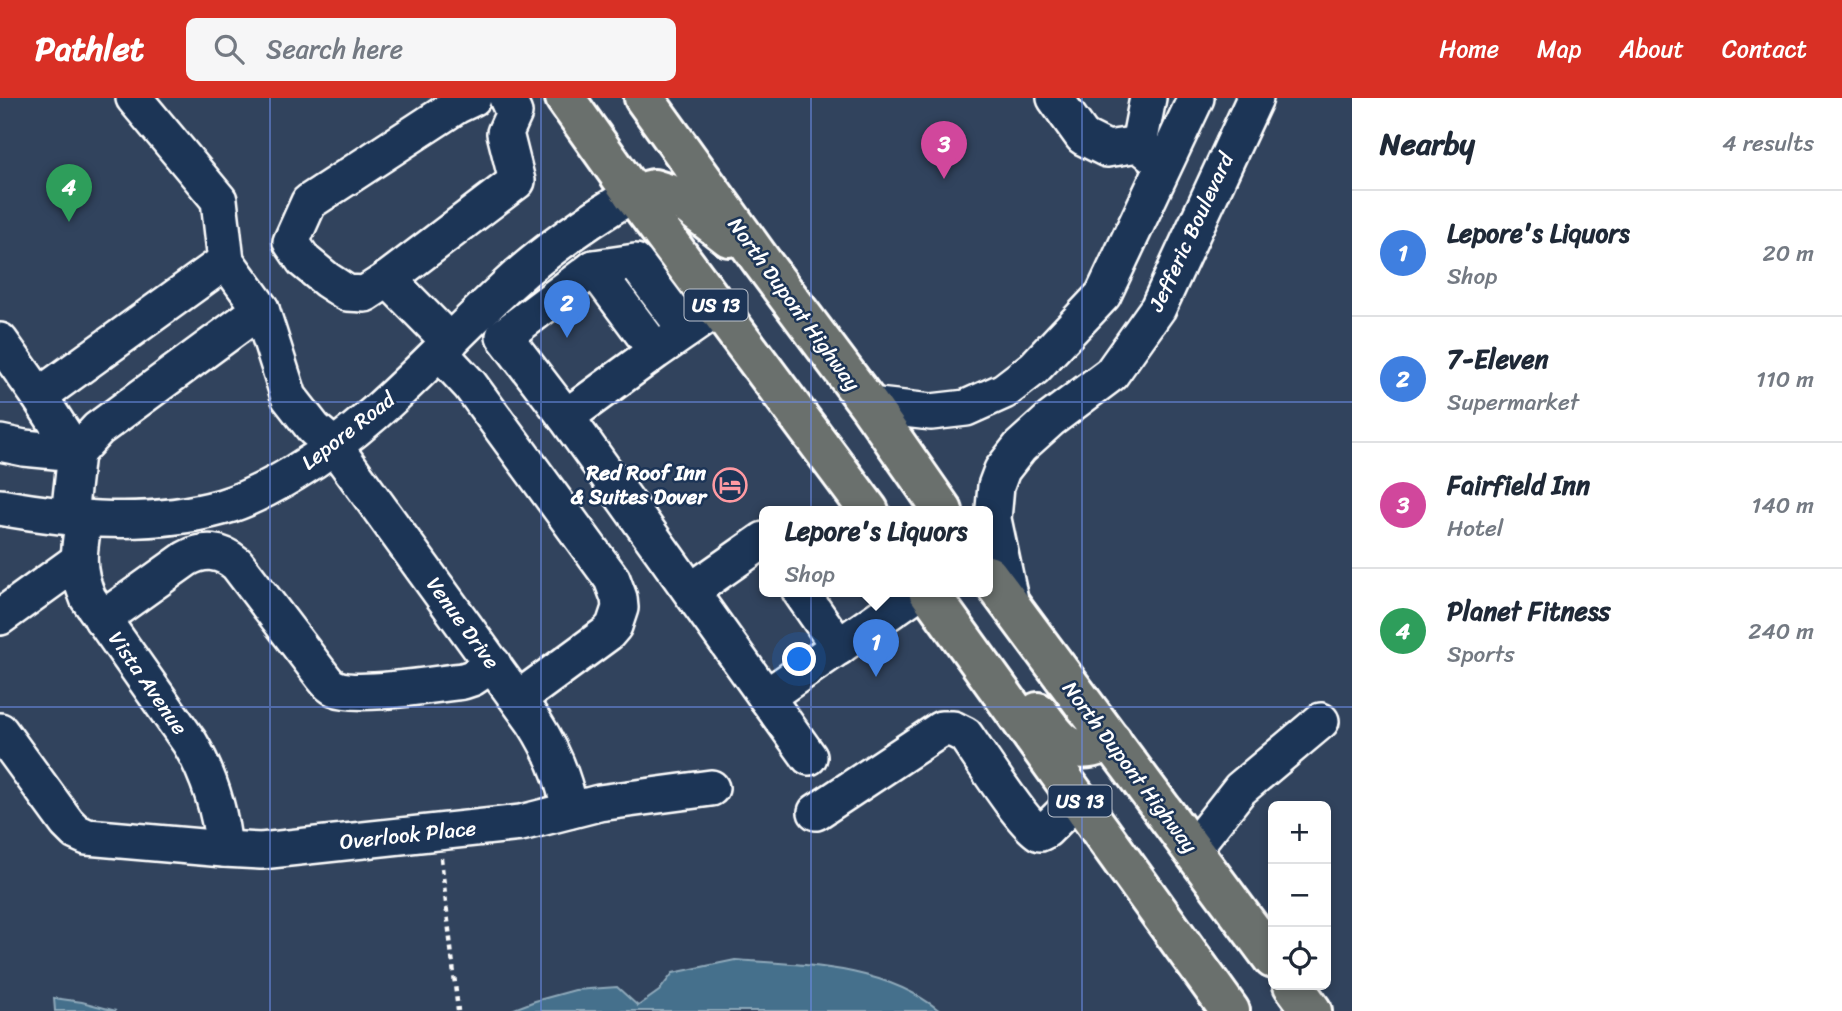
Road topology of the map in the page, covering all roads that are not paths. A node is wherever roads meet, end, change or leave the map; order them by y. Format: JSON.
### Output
{"nodes":[{"id":1,"x":134,"y":98,"type":"edge"},
{"id":2,"x":473,"y":98,"type":"edge"},
{"id":3,"x":565,"y":98,"type":"edge"},
{"id":4,"x":645,"y":98,"type":"edge"},
{"id":5,"x":1055,"y":98,"type":"edge"},
{"id":6,"x":1148,"y":98,"type":"edge"},
{"id":7,"x":518,"y":103,"type":"edge"},
{"id":8,"x":1193,"y":103,"type":"edge"},
{"id":9,"x":1248,"y":113,"type":"edge"},
{"id":10,"x":1152,"y":154,"type":"junction"},
{"id":11,"x":633,"y":194,"type":"junction"},
{"id":12,"x":226,"y":261,"type":"junction"},
{"id":13,"x":762,"y":261,"type":"junction"},
{"id":14,"x":594,"y":268,"type":"junction"},
{"id":15,"x":388,"y":279,"type":"junction"},
{"id":16,"x":1103,"y":295,"type":"junction"},
{"id":17,"x":718,"y":307,"type":"junction"},
{"id":18,"x":261,"y":309,"type":"junction"},
{"id":19,"x":1150,"y":319,"type":"junction"},
{"id":20,"x":493,"y":323,"type":"junction"},
{"id":21,"x":686,"y":330,"type":"junction"},
{"id":22,"x":0,"y":341,"type":"edge"},
{"id":23,"x":445,"y":348,"type":"junction"},
{"id":24,"x":656,"y":351,"type":"junction"},
{"id":25,"x":39,"y":396,"type":"junction"},
{"id":26,"x":869,"y":405,"type":"junction"},
{"id":27,"x":566,"y":417,"type":"junction"},
{"id":28,"x":0,"y":443,"type":"edge"},
{"id":29,"x":335,"y":447,"type":"junction"},
{"id":30,"x":75,"y":453,"type":"junction"},
{"id":31,"x":865,"y":506,"type":"edge"},
{"id":32,"x":940,"y":506,"type":"edge"},
{"id":33,"x":0,"y":507,"type":"edge"},
{"id":34,"x":76,"y":517,"type":"junction"},
{"id":35,"x":759,"y":543,"type":"edge"},
{"id":36,"x":79,"y":561,"type":"junction"},
{"id":37,"x":993,"y":582,"type":"edge"},
{"id":38,"x":691,"y":591,"type":"junction"},
{"id":39,"x":804,"y":597,"type":"edge"},
{"id":40,"x":910,"y":597,"type":"edge"},
{"id":41,"x":932,"y":597,"type":"edge"},
{"id":42,"x":1012,"y":609,"type":"junction"},
{"id":43,"x":0,"y":617,"type":"edge"},
{"id":44,"x":102,"y":619,"type":"junction"},
{"id":45,"x":961,"y":636,"type":"junction"},
{"id":46,"x":839,"y":647,"type":"junction"},
{"id":47,"x":493,"y":664,"type":"junction"},
{"id":48,"x":766,"y":697,"type":"junction"},
{"id":49,"x":518,"y":699,"type":"junction"},
{"id":50,"x":1321,"y":721,"type":"dead end"},
{"id":51,"x":0,"y":731,"type":"edge"},
{"id":52,"x":1112,"y":741,"type":"junction"},
{"id":53,"x":809,"y":757,"type":"dead end"},
{"id":54,"x":711,"y":788,"type":"dead end"},
{"id":55,"x":1078,"y":798,"type":"junction"},
{"id":56,"x":570,"y":810,"type":"junction"},
{"id":57,"x":816,"y":812,"type":"dead end"},
{"id":58,"x":224,"y":849,"type":"junction"},
{"id":59,"x":1192,"y":850,"type":"junction"},
{"id":60,"x":1268,"y":952,"type":"edge"},
{"id":61,"x":1297,"y":990,"type":"edge"},
{"id":62,"x":1230,"y":1011,"type":"edge"},
{"id":63,"x":1312,"y":1011,"type":"edge"}],
"edges":[{"from":1,"to":12,"type":"street"},
{"from":2,"to":15,"type":"street"},
{"from":3,"to":11,"type":"highway","number":"US 13"},
{"from":4,"to":13,"type":"highway","name":"North Dupont Highway","number":"US 13"},
{"from":5,"to":10,"type":"street"},
{"from":6,"to":10,"type":"street"},
{"from":7,"to":15,"type":"street"},
{"from":8,"to":9,"type":"street","name":"Jefferic Boulevard"},
{"from":8,"to":10,"type":"street","name":"Jefferic Boulevard"},
{"from":9,"to":19,"type":"street","name":"Jefferic Boulevard"},
{"from":10,"to":16,"type":"street","name":"Jefferic Boulevard"},
{"from":11,"to":13,"type":"highway"},
{"from":11,"to":17,"type":"highway","number":"US 13"},
{"from":11,"to":20,"type":"street","name":"Lepore Road"},
{"from":12,"to":18,"type":"street","name":"Venue Drive"},
{"from":12,"to":25,"type":"street"},
{"from":13,"to":26,"type":"highway","name":"North Dupont Highway","number":"US 13"},
{"from":14,"to":20,"type":"street"},
{"from":14,"to":21,"type":"street"},
{"from":14,"to":24,"type":"street"},
{"from":15,"to":23,"type":"street"},
{"from":16,"to":19,"type":"street"},
{"from":16,"to":26,"type":"street","name":"Jefferic Boulevard"},
{"from":17,"to":21,"type":"street"},
{"from":17,"to":31,"type":"highway","number":"US 13"},
{"from":18,"to":29,"type":"street","name":"Venue Drive"},
{"from":18,"to":30,"type":"street"},
{"from":19,"to":42,"type":"street","name":"Jefferic Boulevard"},
{"from":20,"to":23,"type":"street","name":"Lepore Road"},
{"from":20,"to":27,"type":"street"},
{"from":21,"to":24,"type":"street"},
{"from":22,"to":25,"type":"street"},
{"from":23,"to":29,"type":"street","name":"Lepore Road"},
{"from":23,"to":49,"type":"street"},
{"from":24,"to":27,"type":"street"},
{"from":25,"to":30,"type":"street"},
{"from":26,"to":32,"type":"highway","name":"North Dupont Highway","number":"US 13"},
{"from":27,"to":38,"type":"street"},
{"from":28,"to":30,"type":"street"},
{"from":29,"to":34,"type":"street","name":"Lepore Road"},
{"from":29,"to":47,"type":"street","name":"Venue Drive"},
{"from":30,"to":34,"type":"street","name":"Vista Avenue"},
{"from":33,"to":34,"type":"street","name":"Lepore Road"},
{"from":34,"to":36,"type":"street","name":"Vista Avenue"},
{"from":35,"to":38,"type":"street"},
{"from":36,"to":43,"type":"street"},
{"from":36,"to":44,"type":"street","name":"Vista Avenue"},
{"from":37,"to":42,"type":"highway","name":"North Dupont Highway","number":"US 13"},
{"from":38,"to":48,"type":"street"},
{"from":39,"to":46,"type":"street"},
{"from":40,"to":46,"type":"street"},
{"from":41,"to":45,"type":"highway","number":"US 13"},
{"from":42,"to":52,"type":"highway","name":"North Dupont Highway","number":"US 13"},
{"from":44,"to":47,"type":"street"},
{"from":44,"to":58,"type":"street","name":"Vista Avenue"},
{"from":45,"to":52,"type":"highway"},
{"from":45,"to":55,"type":"highway","number":"US 13"},
{"from":46,"to":48,"type":"street"},
{"from":47,"to":49,"type":"street","name":"Venue Drive"},
{"from":48,"to":53,"type":"street"},
{"from":49,"to":56,"type":"street","name":"Venue Drive"},
{"from":50,"to":59,"type":"street"},
{"from":51,"to":58,"type":"street","name":"Overlook Place"},
{"from":52,"to":59,"type":"highway","name":"North Dupont Highway","number":"US 13"},
{"from":54,"to":56,"type":"street","name":"Overlook Place"},
{"from":55,"to":57,"type":"street"},
{"from":55,"to":62,"type":"highway","number":"US 13"},
{"from":56,"to":58,"type":"street","name":"Overlook Place"},
{"from":59,"to":60,"type":"highway","name":"North Dupont Highway","number":"US 13"},
{"from":61,"to":63,"type":"highway"}]}
